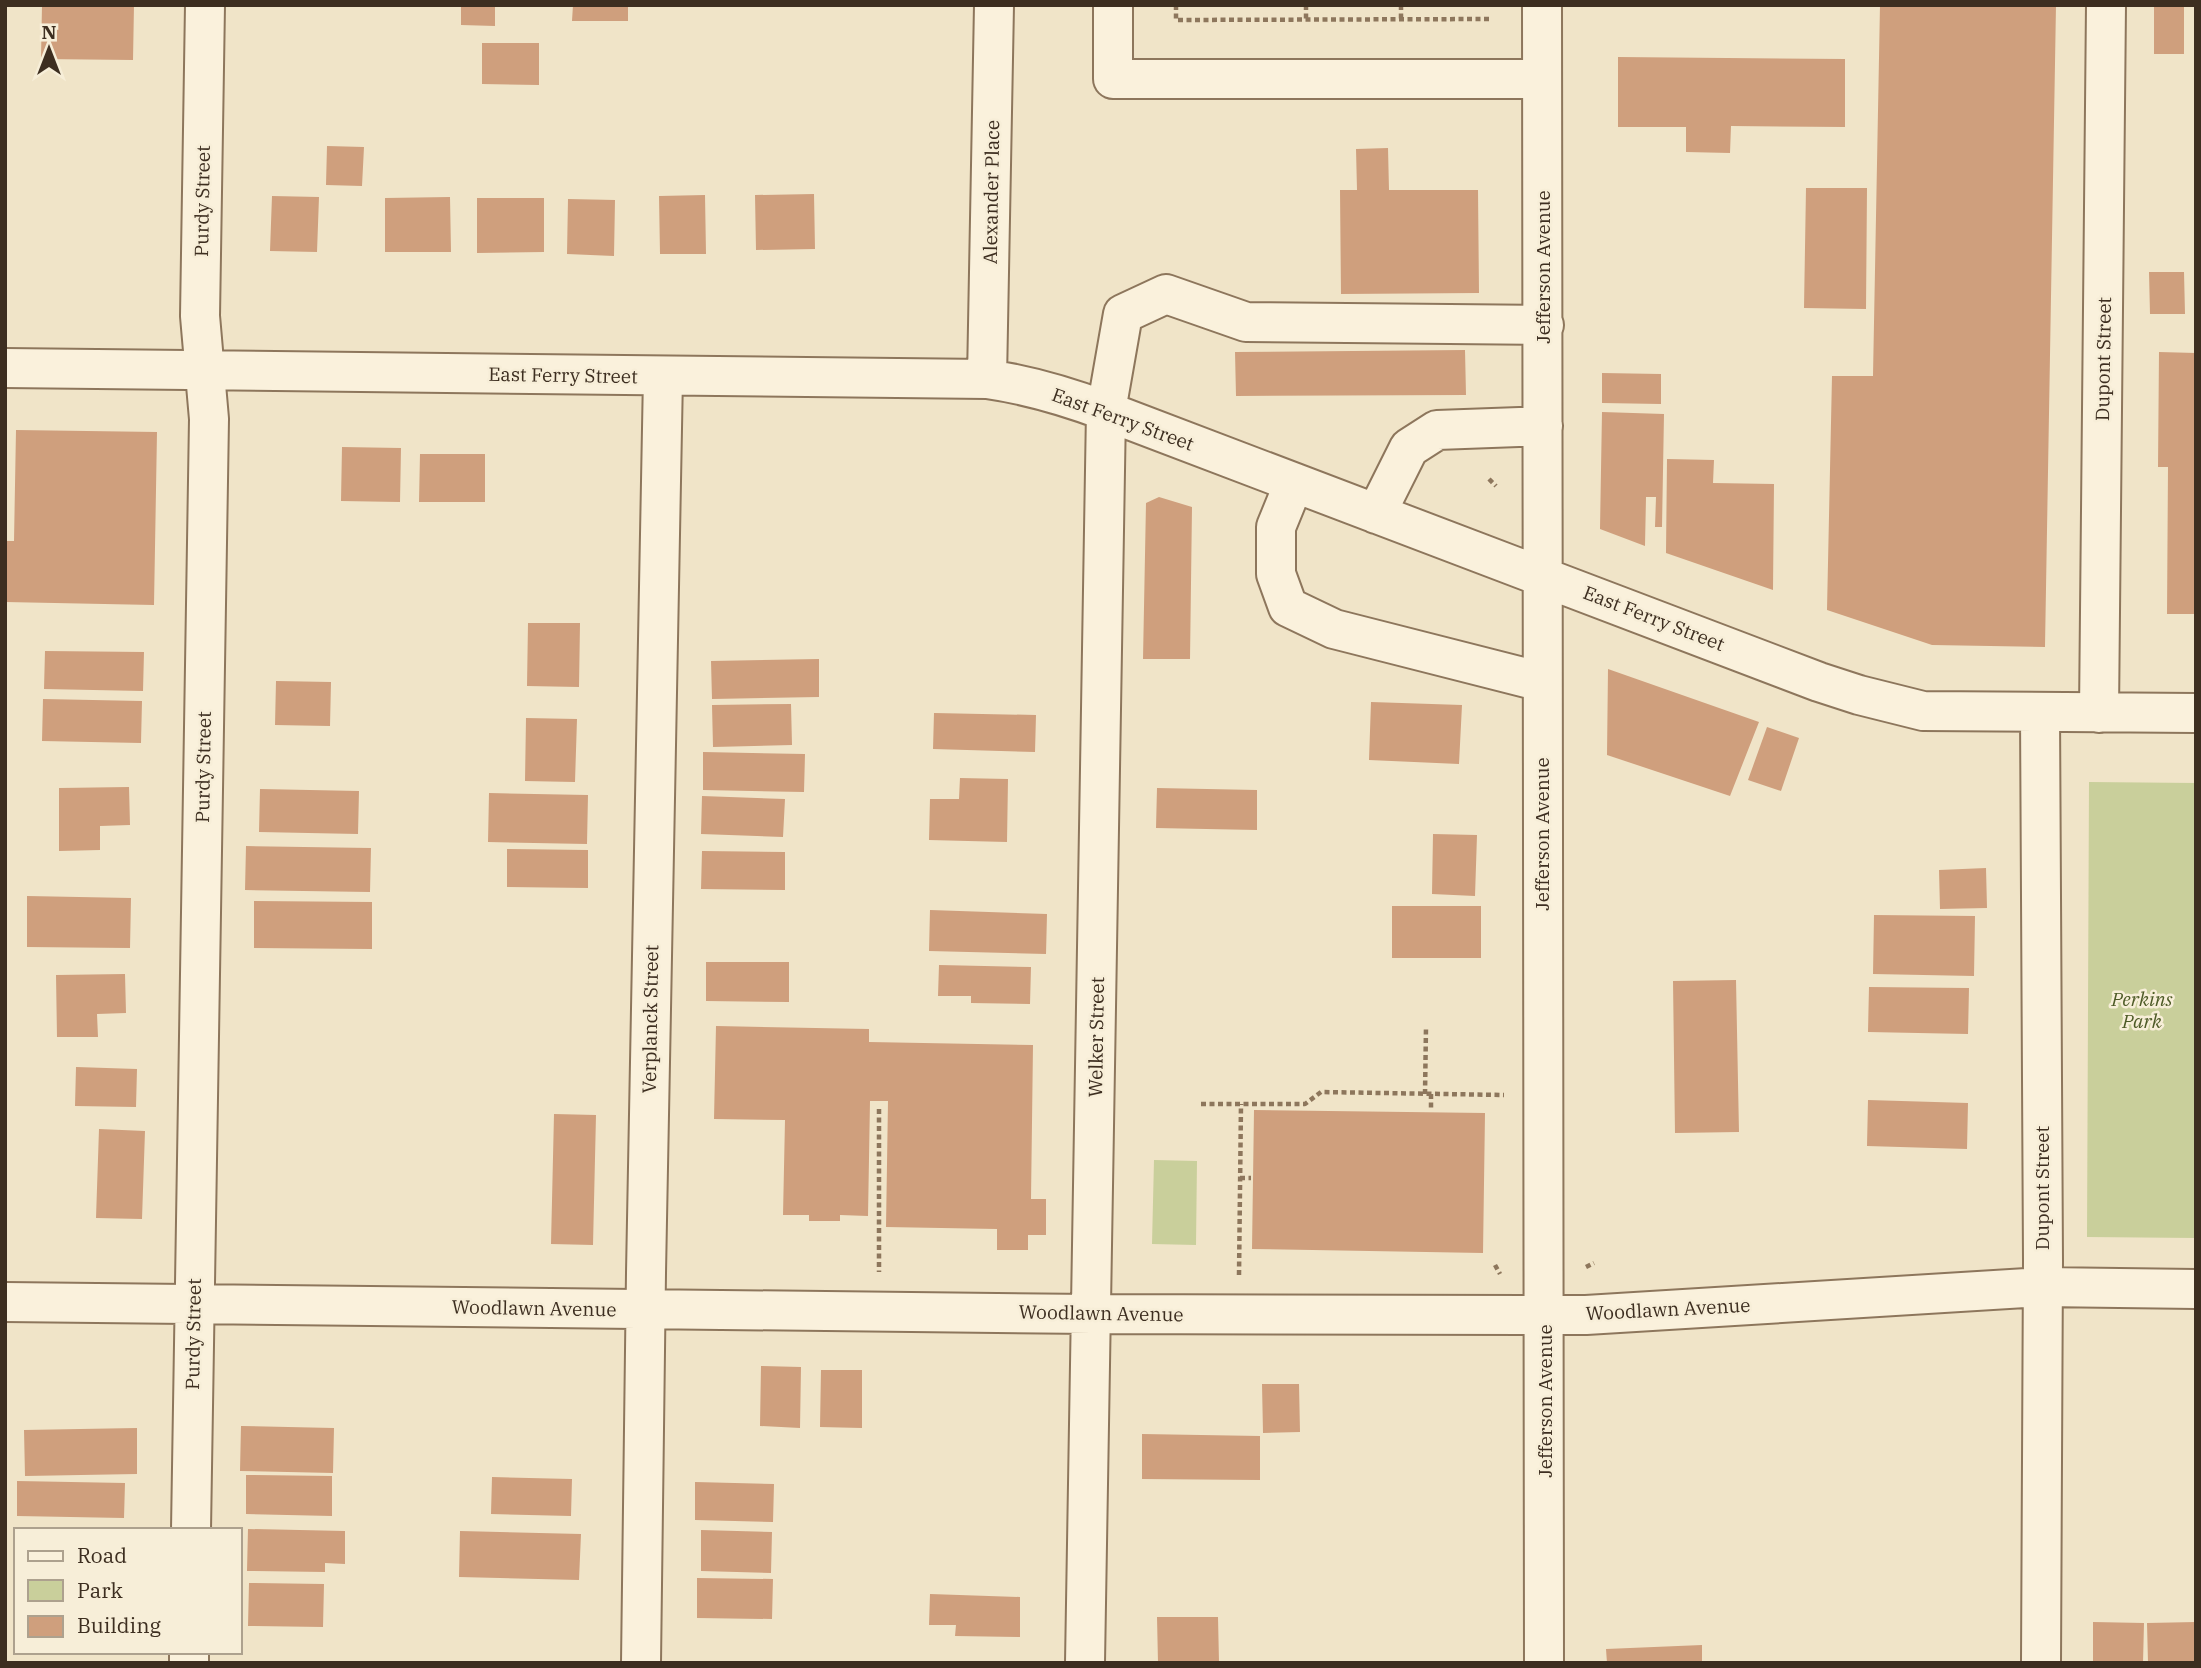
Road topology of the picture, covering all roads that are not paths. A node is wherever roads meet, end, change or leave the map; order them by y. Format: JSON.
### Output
{"nodes":[{"id":1,"x":205,"y":5,"type":"edge"},
{"id":2,"x":994,"y":5,"type":"edge"},
{"id":3,"x":1113,"y":5,"type":"edge"},
{"id":4,"x":1542,"y":5,"type":"edge"},
{"id":5,"x":2106,"y":5,"type":"edge"},
{"id":6,"x":1542,"y":79,"type":"junction"},
{"id":7,"x":1544,"y":325,"type":"junction"},
{"id":8,"x":5,"y":368,"type":"edge"},
{"id":9,"x":204,"y":370,"type":"junction"},
{"id":10,"x":663,"y":376,"type":"junction"},
{"id":11,"x":987,"y":379,"type":"junction"},
{"id":12,"x":1106,"y":411,"type":"junction"},
{"id":13,"x":1543,"y":426,"type":"junction"},
{"id":14,"x":1294,"y":483,"type":"junction"},
{"id":15,"x":1376,"y":514,"type":"junction"},
{"id":16,"x":1542,"y":576,"type":"junction"},
{"id":17,"x":1542,"y":682,"type":"junction"},
{"id":18,"x":2040,"y":713,"type":"junction"},
{"id":19,"x":2099,"y":713,"type":"junction"},
{"id":20,"x":2196,"y":713,"type":"edge"},
{"id":21,"x":2043,"y":1287,"type":"junction"},
{"id":22,"x":2196,"y":1289,"type":"edge"},
{"id":23,"x":5,"y":1303,"type":"edge"},
{"id":24,"x":194,"y":1304,"type":"junction"},
{"id":25,"x":645,"y":1309,"type":"junction"},
{"id":26,"x":1092,"y":1314,"type":"junction"},
{"id":27,"x":1545,"y":1315,"type":"junction"},
{"id":28,"x":191,"y":1528,"type":"edge"},
{"id":29,"x":641,"y":1663,"type":"edge"},
{"id":30,"x":1085,"y":1663,"type":"edge"},
{"id":31,"x":1544,"y":1663,"type":"edge"},
{"id":32,"x":2042,"y":1663,"type":"edge"}],
"edges":[{"from":1,"to":9,"type":"street","name":"Purdy Street"},
{"from":2,"to":11,"type":"street","name":"Alexander Place"},
{"from":3,"to":6,"type":"street"},
{"from":4,"to":6,"type":"street","name":"Jefferson Avenue"},
{"from":5,"to":19,"type":"street","name":"Dupont Street"},
{"from":6,"to":7,"type":"street","name":"Jefferson Avenue"},
{"from":7,"to":12,"type":"street","name":"Welker Street"},
{"from":7,"to":13,"type":"street","name":"Jefferson Avenue"},
{"from":8,"to":9,"type":"street","name":"East Ferry Street"},
{"from":9,"to":10,"type":"street","name":"East Ferry Street"},
{"from":9,"to":24,"type":"street","name":"Purdy Street"},
{"from":10,"to":11,"type":"street","name":"East Ferry Street"},
{"from":10,"to":25,"type":"street","name":"Verplanck Street"},
{"from":11,"to":12,"type":"street","name":"East Ferry Street"},
{"from":12,"to":14,"type":"street","name":"East Ferry Street"},
{"from":12,"to":26,"type":"street","name":"Welker Street"},
{"from":13,"to":15,"type":"street"},
{"from":13,"to":16,"type":"street","name":"Jefferson Avenue"},
{"from":14,"to":15,"type":"street","name":"East Ferry Street"},
{"from":14,"to":17,"type":"street"},
{"from":15,"to":16,"type":"street","name":"East Ferry Street"},
{"from":16,"to":17,"type":"street","name":"Jefferson Avenue"},
{"from":16,"to":18,"type":"street","name":"East Ferry Street"},
{"from":17,"to":27,"type":"street","name":"Jefferson Avenue"},
{"from":18,"to":19,"type":"street","name":"East Ferry Street"},
{"from":18,"to":21,"type":"street","name":"Dupont Street"},
{"from":19,"to":20,"type":"street","name":"East Ferry Street"},
{"from":21,"to":22,"type":"street","name":"Woodlawn Avenue"},
{"from":21,"to":27,"type":"street","name":"Woodlawn Avenue"},
{"from":21,"to":32,"type":"street","name":"Dupont Street"},
{"from":23,"to":24,"type":"street","name":"Woodlawn Avenue"},
{"from":24,"to":25,"type":"street","name":"Woodlawn Avenue"},
{"from":24,"to":28,"type":"street","name":"Purdy Street"},
{"from":25,"to":26,"type":"street","name":"Woodlawn Avenue"},
{"from":25,"to":29,"type":"street","name":"Verplanck Street"},
{"from":26,"to":27,"type":"street","name":"Woodlawn Avenue"},
{"from":26,"to":30,"type":"street","name":"Welker Street"},
{"from":27,"to":31,"type":"street","name":"Jefferson Avenue"}]}
